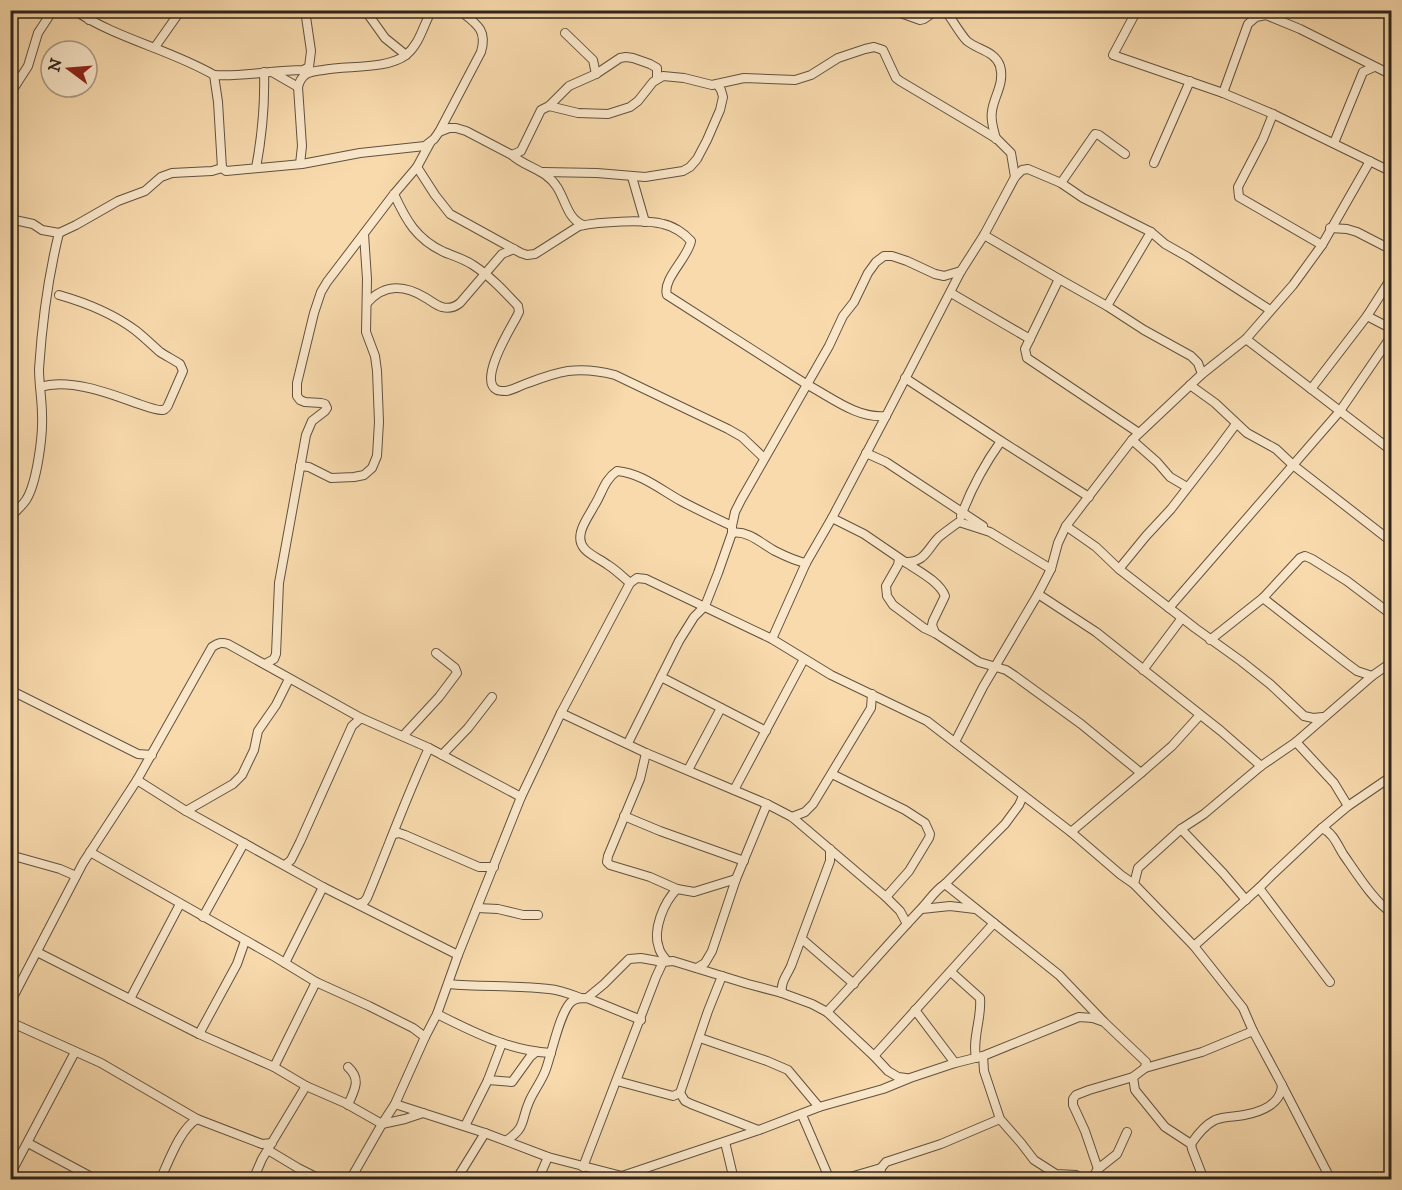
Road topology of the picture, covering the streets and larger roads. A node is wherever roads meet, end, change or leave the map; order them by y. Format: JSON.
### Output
{"nodes":[{"id":1,"x":53,"y":10,"type":"edge"},
{"id":2,"x":74,"y":10,"type":"edge"},
{"id":3,"x":94,"y":10,"type":"edge"},
{"id":4,"x":181,"y":10,"type":"edge"},
{"id":5,"x":305,"y":10,"type":"edge"},
{"id":6,"x":365,"y":10,"type":"edge"},
{"id":7,"x":432,"y":10,"type":"edge"},
{"id":8,"x":459,"y":10,"type":"edge"},
{"id":9,"x":892,"y":10,"type":"edge"},
{"id":10,"x":937,"y":10,"type":"edge"},
{"id":11,"x":945,"y":10,"type":"edge"},
{"id":12,"x":1137,"y":10,"type":"edge"},
{"id":13,"x":1264,"y":13,"type":"edge"},
{"id":14,"x":88,"y":20,"type":"junction"},
{"id":15,"x":565,"y":33,"type":"dead end"},
{"id":16,"x":155,"y":47,"type":"junction"},
{"id":17,"x":406,"y":55,"type":"junction"},
{"id":18,"x":1361,"y":60,"type":"junction"},
{"id":19,"x":1374,"y":67,"type":"junction"},
{"id":20,"x":268,"y":71,"type":"junction"},
{"id":21,"x":1363,"y":72,"type":"junction"},
{"id":22,"x":596,"y":74,"type":"junction"},
{"id":23,"x":214,"y":75,"type":"junction"},
{"id":24,"x":1392,"y":75,"type":"edge"},
{"id":25,"x":657,"y":78,"type":"junction"},
{"id":26,"x":1190,"y":81,"type":"junction"},
{"id":27,"x":717,"y":84,"type":"junction"},
{"id":28,"x":298,"y":87,"type":"junction"},
{"id":29,"x":1223,"y":93,"type":"junction"},
{"id":30,"x":10,"y":94,"type":"edge"},
{"id":31,"x":549,"y":106,"type":"junction"},
{"id":32,"x":1274,"y":114,"type":"junction"},
{"id":33,"x":439,"y":132,"type":"junction"},
{"id":34,"x":997,"y":139,"type":"junction"},
{"id":35,"x":431,"y":141,"type":"junction"},
{"id":36,"x":1334,"y":143,"type":"junction"},
{"id":37,"x":1125,"y":154,"type":"dead end"},
{"id":38,"x":512,"y":155,"type":"junction"},
{"id":39,"x":1370,"y":161,"type":"junction"},
{"id":40,"x":1154,"y":163,"type":"dead end"},
{"id":41,"x":300,"y":164,"type":"junction"},
{"id":42,"x":417,"y":167,"type":"junction"},
{"id":43,"x":222,"y":168,"type":"junction"},
{"id":44,"x":256,"y":168,"type":"junction"},
{"id":45,"x":543,"y":172,"type":"junction"},
{"id":46,"x":1392,"y":172,"type":"edge"},
{"id":47,"x":632,"y":177,"type":"junction"},
{"id":48,"x":1015,"y":177,"type":"junction"},
{"id":49,"x":1061,"y":183,"type":"junction"},
{"id":50,"x":394,"y":194,"type":"junction"},
{"id":51,"x":10,"y":219,"type":"edge"},
{"id":52,"x":645,"y":222,"type":"junction"},
{"id":53,"x":583,"y":225,"type":"junction"},
{"id":54,"x":1330,"y":228,"type":"junction"},
{"id":55,"x":1151,"y":232,"type":"junction"},
{"id":56,"x":59,"y":233,"type":"junction"},
{"id":57,"x":364,"y":234,"type":"junction"},
{"id":58,"x":984,"y":235,"type":"junction"},
{"id":59,"x":499,"y":241,"type":"junction"},
{"id":60,"x":1322,"y":245,"type":"junction"},
{"id":61,"x":514,"y":249,"type":"junction"},
{"id":62,"x":1392,"y":250,"type":"edge"},
{"id":63,"x":502,"y":254,"type":"junction"},
{"id":64,"x":961,"y":272,"type":"junction"},
{"id":65,"x":484,"y":273,"type":"junction"},
{"id":66,"x":944,"y":276,"type":"junction"},
{"id":67,"x":1392,"y":277,"type":"edge"},
{"id":68,"x":1059,"y":279,"type":"junction"},
{"id":69,"x":952,"y":290,"type":"junction"},
{"id":70,"x":59,"y":296,"type":"dead end"},
{"id":71,"x":367,"y":303,"type":"junction"},
{"id":72,"x":1107,"y":306,"type":"junction"},
{"id":73,"x":1270,"y":310,"type":"junction"},
{"id":74,"x":1367,"y":316,"type":"junction"},
{"id":75,"x":1392,"y":329,"type":"edge"},
{"id":76,"x":1392,"y":335,"type":"edge"},
{"id":77,"x":1030,"y":339,"type":"junction"},
{"id":78,"x":1246,"y":339,"type":"junction"},
{"id":79,"x":1202,"y":374,"type":"junction"},
{"id":80,"x":905,"y":378,"type":"junction"},
{"id":81,"x":806,"y":384,"type":"junction"},
{"id":82,"x":1190,"y":386,"type":"junction"},
{"id":83,"x":40,"y":387,"type":"junction"},
{"id":84,"x":1311,"y":389,"type":"junction"},
{"id":85,"x":1340,"y":411,"type":"junction"},
{"id":86,"x":886,"y":416,"type":"junction"},
{"id":87,"x":1236,"y":424,"type":"junction"},
{"id":88,"x":1139,"y":434,"type":"junction"},
{"id":89,"x":1132,"y":440,"type":"junction"},
{"id":90,"x":1001,"y":441,"type":"junction"},
{"id":91,"x":1390,"y":446,"type":"edge"},
{"id":92,"x":866,"y":453,"type":"junction"},
{"id":93,"x":764,"y":458,"type":"junction"},
{"id":94,"x":1293,"y":465,"type":"junction"},
{"id":95,"x":300,"y":466,"type":"junction"},
{"id":96,"x":1187,"y":487,"type":"junction"},
{"id":97,"x":1089,"y":497,"type":"junction"},
{"id":98,"x":963,"y":513,"type":"junction"},
{"id":99,"x":10,"y":517,"type":"edge"},
{"id":100,"x":832,"y":518,"type":"junction"},
{"id":101,"x":959,"y":522,"type":"junction"},
{"id":102,"x":1066,"y":526,"type":"junction"},
{"id":103,"x":732,"y":530,"type":"junction"},
{"id":104,"x":990,"y":532,"type":"junction"},
{"id":105,"x":1392,"y":542,"type":"edge"},
{"id":106,"x":902,"y":560,"type":"junction"},
{"id":107,"x":806,"y":563,"type":"junction"},
{"id":108,"x":1051,"y":569,"type":"junction"},
{"id":109,"x":1119,"y":569,"type":"junction"},
{"id":110,"x":630,"y":583,"type":"junction"},
{"id":111,"x":1038,"y":594,"type":"junction"},
{"id":112,"x":1263,"y":598,"type":"junction"},
{"id":113,"x":705,"y":606,"type":"junction"},
{"id":114,"x":1169,"y":608,"type":"junction"},
{"id":115,"x":1392,"y":615,"type":"edge"},
{"id":116,"x":1182,"y":618,"type":"junction"},
{"id":117,"x":935,"y":633,"type":"junction"},
{"id":118,"x":772,"y":639,"type":"junction"},
{"id":119,"x":1210,"y":640,"type":"junction"},
{"id":120,"x":436,"y":653,"type":"dead end"},
{"id":121,"x":804,"y":659,"type":"junction"},
{"id":122,"x":1392,"y":662,"type":"edge"},
{"id":123,"x":265,"y":664,"type":"junction"},
{"id":124,"x":995,"y":666,"type":"junction"},
{"id":125,"x":1143,"y":670,"type":"junction"},
{"id":126,"x":1372,"y":676,"type":"junction"},
{"id":127,"x":661,"y":677,"type":"junction"},
{"id":128,"x":289,"y":679,"type":"junction"},
{"id":129,"x":10,"y":690,"type":"edge"},
{"id":130,"x":872,"y":694,"type":"junction"},
{"id":131,"x":492,"y":696,"type":"dead end"},
{"id":132,"x":887,"y":702,"type":"junction"},
{"id":133,"x":721,"y":708,"type":"junction"},
{"id":134,"x":871,"y":708,"type":"junction"},
{"id":135,"x":561,"y":713,"type":"junction"},
{"id":136,"x":1200,"y":715,"type":"junction"},
{"id":137,"x":1323,"y":717,"type":"junction"},
{"id":138,"x":361,"y":718,"type":"junction"},
{"id":139,"x":766,"y":731,"type":"junction"},
{"id":140,"x":403,"y":736,"type":"junction"},
{"id":141,"x":955,"y":742,"type":"junction"},
{"id":142,"x":1296,"y":742,"type":"junction"},
{"id":143,"x":628,"y":743,"type":"junction"},
{"id":144,"x":429,"y":748,"type":"junction"},
{"id":145,"x":646,"y":753,"type":"junction"},
{"id":146,"x":152,"y":755,"type":"junction"},
{"id":147,"x":441,"y":755,"type":"junction"},
{"id":148,"x":1261,"y":766,"type":"junction"},
{"id":149,"x":688,"y":770,"type":"junction"},
{"id":150,"x":1141,"y":773,"type":"junction"},
{"id":151,"x":832,"y":774,"type":"junction"},
{"id":152,"x":1392,"y":776,"type":"edge"},
{"id":153,"x":137,"y":780,"type":"junction"},
{"id":154,"x":734,"y":790,"type":"junction"},
{"id":155,"x":1023,"y":796,"type":"junction"},
{"id":156,"x":521,"y":797,"type":"junction"},
{"id":157,"x":767,"y":804,"type":"junction"},
{"id":158,"x":1348,"y":806,"type":"junction"},
{"id":159,"x":186,"y":811,"type":"junction"},
{"id":160,"x":624,"y":816,"type":"junction"},
{"id":161,"x":792,"y":817,"type":"junction"},
{"id":162,"x":1322,"y":828,"type":"junction"},
{"id":163,"x":1181,"y":829,"type":"junction"},
{"id":164,"x":1071,"y":832,"type":"junction"},
{"id":165,"x":394,"y":834,"type":"junction"},
{"id":166,"x":244,"y":843,"type":"junction"},
{"id":167,"x":830,"y":849,"type":"junction"},
{"id":168,"x":90,"y":852,"type":"junction"},
{"id":169,"x":10,"y":855,"type":"edge"},
{"id":170,"x":842,"y":858,"type":"junction"},
{"id":171,"x":744,"y":861,"type":"junction"},
{"id":172,"x":830,"y":861,"type":"junction"},
{"id":173,"x":285,"y":865,"type":"junction"},
{"id":174,"x":494,"y":867,"type":"junction"},
{"id":175,"x":1138,"y":868,"type":"junction"},
{"id":176,"x":1119,"y":873,"type":"junction"},
{"id":177,"x":76,"y":876,"type":"junction"},
{"id":178,"x":736,"y":879,"type":"junction"},
{"id":179,"x":945,"y":884,"type":"junction"},
{"id":180,"x":1134,"y":884,"type":"junction"},
{"id":181,"x":323,"y":887,"type":"junction"},
{"id":182,"x":1259,"y":888,"type":"junction"},
{"id":183,"x":677,"y":889,"type":"junction"},
{"id":184,"x":886,"y":897,"type":"junction"},
{"id":185,"x":1246,"y":900,"type":"junction"},
{"id":186,"x":180,"y":904,"type":"junction"},
{"id":187,"x":358,"y":904,"type":"junction"},
{"id":188,"x":477,"y":908,"type":"junction"},
{"id":189,"x":976,"y":909,"type":"junction"},
{"id":190,"x":901,"y":911,"type":"junction"},
{"id":191,"x":919,"y":912,"type":"junction"},
{"id":192,"x":1392,"y":913,"type":"edge"},
{"id":193,"x":538,"y":915,"type":"dead end"},
{"id":194,"x":203,"y":917,"type":"junction"},
{"id":195,"x":994,"y":923,"type":"junction"},
{"id":196,"x":907,"y":924,"type":"junction"},
{"id":197,"x":802,"y":939,"type":"junction"},
{"id":198,"x":245,"y":941,"type":"junction"},
{"id":199,"x":1194,"y":946,"type":"junction"},
{"id":200,"x":37,"y":952,"type":"junction"},
{"id":201,"x":458,"y":955,"type":"junction"},
{"id":202,"x":665,"y":962,"type":"junction"},
{"id":203,"x":285,"y":963,"type":"junction"},
{"id":204,"x":698,"y":968,"type":"junction"},
{"id":205,"x":951,"y":972,"type":"junction"},
{"id":206,"x":722,"y":976,"type":"junction"},
{"id":207,"x":316,"y":982,"type":"junction"},
{"id":208,"x":1330,"y":982,"type":"dead end"},
{"id":209,"x":448,"y":984,"type":"junction"},
{"id":210,"x":854,"y":984,"type":"junction"},
{"id":211,"x":568,"y":993,"type":"junction"},
{"id":212,"x":782,"y":993,"type":"junction"},
{"id":213,"x":584,"y":998,"type":"junction"},
{"id":214,"x":130,"y":999,"type":"junction"},
{"id":215,"x":1086,"y":1002,"type":"junction"},
{"id":216,"x":10,"y":1003,"type":"edge"},
{"id":217,"x":570,"y":1003,"type":"junction"},
{"id":218,"x":915,"y":1010,"type":"junction"},
{"id":219,"x":826,"y":1012,"type":"junction"},
{"id":220,"x":437,"y":1014,"type":"junction"},
{"id":221,"x":1079,"y":1017,"type":"junction"},
{"id":222,"x":640,"y":1020,"type":"junction"},
{"id":223,"x":10,"y":1022,"type":"edge"},
{"id":224,"x":1104,"y":1022,"type":"junction"},
{"id":225,"x":1253,"y":1030,"type":"junction"},
{"id":226,"x":199,"y":1034,"type":"junction"},
{"id":227,"x":424,"y":1037,"type":"junction"},
{"id":228,"x":700,"y":1038,"type":"junction"},
{"id":229,"x":502,"y":1044,"type":"junction"},
{"id":230,"x":75,"y":1052,"type":"junction"},
{"id":231,"x":536,"y":1052,"type":"junction"},
{"id":232,"x":551,"y":1053,"type":"junction"},
{"id":233,"x":874,"y":1056,"type":"junction"},
{"id":234,"x":980,"y":1057,"type":"junction"},
{"id":235,"x":955,"y":1063,"type":"junction"},
{"id":236,"x":274,"y":1067,"type":"junction"},
{"id":237,"x":348,"y":1067,"type":"dead end"},
{"id":238,"x":1145,"y":1068,"type":"junction"},
{"id":239,"x":888,"y":1071,"type":"junction"},
{"id":240,"x":1133,"y":1077,"type":"junction"},
{"id":241,"x":910,"y":1078,"type":"junction"},
{"id":242,"x":488,"y":1080,"type":"junction"},
{"id":243,"x":617,"y":1081,"type":"junction"},
{"id":244,"x":1282,"y":1085,"type":"junction"},
{"id":245,"x":306,"y":1086,"type":"junction"},
{"id":246,"x":884,"y":1089,"type":"junction"},
{"id":247,"x":680,"y":1093,"type":"junction"},
{"id":248,"x":395,"y":1104,"type":"junction"},
{"id":249,"x":348,"y":1106,"type":"junction"},
{"id":250,"x":819,"y":1107,"type":"junction"},
{"id":251,"x":423,"y":1113,"type":"junction"},
{"id":252,"x":802,"y":1115,"type":"junction"},
{"id":253,"x":198,"y":1119,"type":"junction"},
{"id":254,"x":1000,"y":1119,"type":"junction"},
{"id":255,"x":382,"y":1124,"type":"junction"},
{"id":256,"x":465,"y":1126,"type":"junction"},
{"id":257,"x":759,"y":1130,"type":"junction"},
{"id":258,"x":1127,"y":1132,"type":"dead end"},
{"id":259,"x":485,"y":1133,"type":"junction"},
{"id":260,"x":507,"y":1140,"type":"junction"},
{"id":261,"x":725,"y":1142,"type":"junction"},
{"id":262,"x":28,"y":1143,"type":"junction"},
{"id":263,"x":1191,"y":1144,"type":"junction"},
{"id":264,"x":270,"y":1147,"type":"junction"},
{"id":265,"x":548,"y":1157,"type":"junction"},
{"id":266,"x":13,"y":1164,"type":"edge"},
{"id":267,"x":583,"y":1167,"type":"junction"},
{"id":268,"x":881,"y":1168,"type":"junction"},
{"id":269,"x":1098,"y":1169,"type":"junction"},
{"id":270,"x":1392,"y":1173,"type":"edge"},
{"id":271,"x":10,"y":1175,"type":"edge"},
{"id":272,"x":622,"y":1178,"type":"edge"},
{"id":273,"x":97,"y":1179,"type":"edge"},
{"id":274,"x":160,"y":1179,"type":"edge"},
{"id":275,"x":253,"y":1179,"type":"edge"},
{"id":276,"x":322,"y":1179,"type":"edge"},
{"id":277,"x":350,"y":1179,"type":"edge"},
{"id":278,"x":456,"y":1179,"type":"edge"},
{"id":279,"x":538,"y":1179,"type":"edge"},
{"id":280,"x":734,"y":1179,"type":"edge"},
{"id":281,"x":830,"y":1179,"type":"edge"},
{"id":282,"x":840,"y":1179,"type":"edge"},
{"id":283,"x":880,"y":1179,"type":"edge"},
{"id":284,"x":1083,"y":1179,"type":"edge"},
{"id":285,"x":1091,"y":1179,"type":"edge"},
{"id":286,"x":1204,"y":1179,"type":"edge"},
{"id":287,"x":1331,"y":1179,"type":"edge"},
{"id":288,"x":1380,"y":1179,"type":"edge"}],
"edges":[{"from":1,"to":30,"type":"street"},
{"from":2,"to":14,"type":"street"},
{"from":3,"to":14,"type":"street"},
{"from":4,"to":16,"type":"street"},
{"from":5,"to":20,"type":"street"},
{"from":6,"to":17,"type":"street"},
{"from":7,"to":17,"type":"street"},
{"from":8,"to":33,"type":"street"},
{"from":9,"to":10,"type":"street"},
{"from":11,"to":34,"type":"street"},
{"from":12,"to":26,"type":"street"},
{"from":13,"to":18,"type":"street"},
{"from":13,"to":29,"type":"street"},
{"from":14,"to":16,"type":"street"},
{"from":15,"to":22,"type":"street"},
{"from":16,"to":23,"type":"street"},
{"from":17,"to":28,"type":"street"},
{"from":18,"to":19,"type":"street"},
{"from":18,"to":21,"type":"street"},
{"from":19,"to":21,"type":"street"},
{"from":19,"to":24,"type":"street"},
{"from":20,"to":23,"type":"street"},
{"from":20,"to":28,"type":"street"},
{"from":20,"to":44,"type":"street"},
{"from":21,"to":36,"type":"street"},
{"from":22,"to":25,"type":"street"},
{"from":22,"to":31,"type":"street"},
{"from":23,"to":43,"type":"street"},
{"from":25,"to":27,"type":"street"},
{"from":25,"to":31,"type":"street"},
{"from":26,"to":29,"type":"street"},
{"from":26,"to":40,"type":"street"},
{"from":27,"to":34,"type":"street"},
{"from":27,"to":47,"type":"street"},
{"from":28,"to":41,"type":"street"},
{"from":29,"to":32,"type":"street"},
{"from":31,"to":38,"type":"street"},
{"from":32,"to":36,"type":"street"},
{"from":32,"to":60,"type":"street"},
{"from":33,"to":35,"type":"street"},
{"from":33,"to":38,"type":"street"},
{"from":34,"to":48,"type":"street"},
{"from":35,"to":41,"type":"street"},
{"from":35,"to":42,"type":"street"},
{"from":36,"to":39,"type":"street"},
{"from":37,"to":49,"type":"street"},
{"from":38,"to":45,"type":"street"},
{"from":39,"to":46,"type":"street"},
{"from":39,"to":54,"type":"street"},
{"from":41,"to":44,"type":"street"},
{"from":42,"to":50,"type":"street"},
{"from":42,"to":59,"type":"street"},
{"from":43,"to":44,"type":"street"},
{"from":43,"to":56,"type":"street"},
{"from":45,"to":47,"type":"street"},
{"from":45,"to":53,"type":"street"},
{"from":47,"to":52,"type":"street"},
{"from":48,"to":49,"type":"street"},
{"from":48,"to":58,"type":"street"},
{"from":49,"to":55,"type":"street"},
{"from":50,"to":57,"type":"street"},
{"from":50,"to":65,"type":"street"},
{"from":51,"to":56,"type":"street"},
{"from":52,"to":53,"type":"street"},
{"from":52,"to":81,"type":"street"},
{"from":53,"to":61,"type":"street"},
{"from":54,"to":60,"type":"street"},
{"from":54,"to":62,"type":"street"},
{"from":55,"to":72,"type":"street"},
{"from":55,"to":73,"type":"street"},
{"from":56,"to":83,"type":"street"},
{"from":57,"to":71,"type":"street"},
{"from":57,"to":95,"type":"street"},
{"from":58,"to":64,"type":"street"},
{"from":58,"to":68,"type":"street"},
{"from":59,"to":61,"type":"street"},
{"from":59,"to":63,"type":"street"},
{"from":60,"to":73,"type":"street"},
{"from":61,"to":63,"type":"street"},
{"from":63,"to":65,"type":"street"},
{"from":64,"to":66,"type":"street"},
{"from":64,"to":69,"type":"street"},
{"from":65,"to":71,"type":"street"},
{"from":65,"to":93,"type":"street"},
{"from":66,"to":69,"type":"street"},
{"from":66,"to":81,"type":"street"},
{"from":67,"to":74,"type":"street"},
{"from":68,"to":72,"type":"street"},
{"from":68,"to":77,"type":"street"},
{"from":69,"to":77,"type":"street"},
{"from":69,"to":80,"type":"street"},
{"from":70,"to":83,"type":"street"},
{"from":71,"to":95,"type":"street"},
{"from":72,"to":79,"type":"street"},
{"from":73,"to":78,"type":"street"},
{"from":74,"to":75,"type":"street"},
{"from":74,"to":84,"type":"street"},
{"from":76,"to":85,"type":"street"},
{"from":77,"to":88,"type":"street"},
{"from":78,"to":79,"type":"street"},
{"from":78,"to":84,"type":"street"},
{"from":79,"to":82,"type":"street"},
{"from":80,"to":86,"type":"street"},
{"from":80,"to":90,"type":"street"},
{"from":81,"to":86,"type":"street"},
{"from":81,"to":93,"type":"street"},
{"from":82,"to":87,"type":"street"},
{"from":82,"to":88,"type":"street"},
{"from":83,"to":99,"type":"street"},
{"from":84,"to":85,"type":"street"},
{"from":85,"to":91,"type":"street"},
{"from":85,"to":94,"type":"street"},
{"from":86,"to":92,"type":"street"},
{"from":87,"to":94,"type":"street"},
{"from":87,"to":96,"type":"street"},
{"from":88,"to":89,"type":"street"},
{"from":89,"to":96,"type":"street"},
{"from":89,"to":97,"type":"street"},
{"from":90,"to":97,"type":"street"},
{"from":90,"to":98,"type":"street"},
{"from":92,"to":98,"type":"street"},
{"from":92,"to":100,"type":"street"},
{"from":93,"to":103,"type":"street"},
{"from":94,"to":105,"type":"street"},
{"from":94,"to":114,"type":"street"},
{"from":95,"to":123,"type":"street"},
{"from":96,"to":109,"type":"street"},
{"from":97,"to":102,"type":"street"},
{"from":98,"to":101,"type":"street"},
{"from":98,"to":104,"type":"street"},
{"from":100,"to":106,"type":"street"},
{"from":100,"to":107,"type":"street"},
{"from":101,"to":104,"type":"street"},
{"from":101,"to":106,"type":"street"},
{"from":102,"to":108,"type":"street"},
{"from":102,"to":109,"type":"street"},
{"from":103,"to":107,"type":"street"},
{"from":103,"to":110,"type":"street"},
{"from":103,"to":113,"type":"street"},
{"from":104,"to":108,"type":"street"},
{"from":106,"to":117,"type":"street"},
{"from":106,"to":117,"type":"street"},
{"from":107,"to":118,"type":"street"},
{"from":108,"to":111,"type":"street"},
{"from":109,"to":114,"type":"street"},
{"from":110,"to":113,"type":"street"},
{"from":110,"to":135,"type":"street"},
{"from":111,"to":124,"type":"street"},
{"from":111,"to":125,"type":"street"},
{"from":112,"to":115,"type":"street"},
{"from":112,"to":119,"type":"street"},
{"from":112,"to":126,"type":"street"},
{"from":113,"to":118,"type":"street"},
{"from":113,"to":127,"type":"street"},
{"from":114,"to":116,"type":"street"},
{"from":116,"to":119,"type":"street"},
{"from":116,"to":125,"type":"street"},
{"from":117,"to":124,"type":"street"},
{"from":118,"to":121,"type":"street"},
{"from":119,"to":137,"type":"street"},
{"from":120,"to":140,"type":"street"},
{"from":121,"to":130,"type":"street"},
{"from":121,"to":139,"type":"street"},
{"from":122,"to":126,"type":"street"},
{"from":123,"to":128,"type":"street"},
{"from":123,"to":146,"type":"street"},
{"from":124,"to":141,"type":"street"},
{"from":124,"to":150,"type":"street"},
{"from":125,"to":136,"type":"street"},
{"from":126,"to":137,"type":"street"},
{"from":127,"to":133,"type":"street"},
{"from":127,"to":143,"type":"street"},
{"from":128,"to":138,"type":"street"},
{"from":128,"to":159,"type":"street"},
{"from":129,"to":146,"type":"street"},
{"from":130,"to":132,"type":"street"},
{"from":130,"to":134,"type":"street"},
{"from":131,"to":147,"type":"street"},
{"from":132,"to":134,"type":"street"},
{"from":132,"to":141,"type":"street"},
{"from":133,"to":139,"type":"street"},
{"from":133,"to":149,"type":"street"},
{"from":134,"to":151,"type":"street"},
{"from":135,"to":143,"type":"street"},
{"from":135,"to":156,"type":"street"},
{"from":136,"to":148,"type":"street"},
{"from":136,"to":150,"type":"street"},
{"from":137,"to":142,"type":"street"},
{"from":138,"to":140,"type":"street"},
{"from":138,"to":173,"type":"street"},
{"from":139,"to":154,"type":"street"},
{"from":140,"to":144,"type":"street"},
{"from":141,"to":155,"type":"street"},
{"from":142,"to":148,"type":"street"},
{"from":142,"to":158,"type":"street"},
{"from":143,"to":145,"type":"street"},
{"from":144,"to":147,"type":"street"},
{"from":144,"to":165,"type":"street"},
{"from":145,"to":149,"type":"street"},
{"from":145,"to":160,"type":"street"},
{"from":146,"to":153,"type":"street"},
{"from":147,"to":156,"type":"street"},
{"from":148,"to":163,"type":"street"},
{"from":149,"to":154,"type":"street"},
{"from":150,"to":164,"type":"street"},
{"from":151,"to":161,"type":"street"},
{"from":151,"to":184,"type":"street"},
{"from":152,"to":158,"type":"street"},
{"from":153,"to":159,"type":"street"},
{"from":153,"to":168,"type":"street"},
{"from":154,"to":157,"type":"street"},
{"from":155,"to":164,"type":"street"},
{"from":155,"to":179,"type":"street"},
{"from":156,"to":174,"type":"street"},
{"from":157,"to":161,"type":"street"},
{"from":157,"to":171,"type":"street"},
{"from":158,"to":162,"type":"street"},
{"from":159,"to":166,"type":"street"},
{"from":160,"to":171,"type":"street"},
{"from":160,"to":183,"type":"street"},
{"from":161,"to":167,"type":"street"},
{"from":162,"to":182,"type":"street"},
{"from":162,"to":192,"type":"street"},
{"from":163,"to":175,"type":"street"},
{"from":163,"to":185,"type":"street"},
{"from":164,"to":176,"type":"street"},
{"from":165,"to":174,"type":"street"},
{"from":165,"to":187,"type":"street"},
{"from":166,"to":173,"type":"street"},
{"from":166,"to":194,"type":"street"},
{"from":167,"to":170,"type":"street"},
{"from":167,"to":172,"type":"street"},
{"from":168,"to":177,"type":"street"},
{"from":168,"to":186,"type":"street"},
{"from":169,"to":177,"type":"street"},
{"from":170,"to":172,"type":"street"},
{"from":170,"to":184,"type":"street"},
{"from":171,"to":178,"type":"street"},
{"from":172,"to":197,"type":"street"},
{"from":173,"to":181,"type":"street"},
{"from":174,"to":188,"type":"street"},
{"from":175,"to":176,"type":"street"},
{"from":175,"to":180,"type":"street"},
{"from":176,"to":180,"type":"street"},
{"from":177,"to":200,"type":"street"},
{"from":178,"to":183,"type":"street"},
{"from":178,"to":204,"type":"street"},
{"from":179,"to":189,"type":"street"},
{"from":179,"to":191,"type":"street"},
{"from":180,"to":199,"type":"street"},
{"from":181,"to":187,"type":"street"},
{"from":181,"to":203,"type":"street"},
{"from":182,"to":185,"type":"street"},
{"from":182,"to":208,"type":"street"},
{"from":183,"to":202,"type":"street"},
{"from":184,"to":190,"type":"street"},
{"from":185,"to":199,"type":"street"},
{"from":186,"to":194,"type":"street"},
{"from":186,"to":214,"type":"street"},
{"from":187,"to":201,"type":"street"},
{"from":188,"to":193,"type":"street"},
{"from":188,"to":201,"type":"street"},
{"from":189,"to":191,"type":"street"},
{"from":189,"to":195,"type":"street"},
{"from":190,"to":191,"type":"street"},
{"from":190,"to":196,"type":"street"},
{"from":191,"to":196,"type":"street"},
{"from":194,"to":198,"type":"street"},
{"from":195,"to":205,"type":"street"},
{"from":195,"to":215,"type":"street"},
{"from":196,"to":210,"type":"street"},
{"from":197,"to":210,"type":"street"},
{"from":197,"to":212,"type":"street"},
{"from":198,"to":203,"type":"street"},
{"from":198,"to":226,"type":"street"},
{"from":199,"to":225,"type":"street"},
{"from":200,"to":214,"type":"street"},
{"from":200,"to":216,"type":"street"},
{"from":201,"to":209,"type":"street"},
{"from":202,"to":204,"type":"street"},
{"from":202,"to":213,"type":"street"},
{"from":202,"to":222,"type":"street"},
{"from":203,"to":207,"type":"street"},
{"from":204,"to":206,"type":"street"},
{"from":205,"to":218,"type":"street"},
{"from":205,"to":234,"type":"street"},
{"from":206,"to":212,"type":"street"},
{"from":206,"to":228,"type":"street"},
{"from":207,"to":227,"type":"street"},
{"from":207,"to":236,"type":"street"},
{"from":209,"to":211,"type":"street"},
{"from":209,"to":220,"type":"street"},
{"from":210,"to":219,"type":"street"},
{"from":211,"to":213,"type":"street"},
{"from":211,"to":217,"type":"street"},
{"from":212,"to":219,"type":"street"},
{"from":213,"to":217,"type":"street"},
{"from":213,"to":222,"type":"street"},
{"from":214,"to":226,"type":"street"},
{"from":215,"to":221,"type":"street"},
{"from":215,"to":224,"type":"street"},
{"from":217,"to":232,"type":"street"},
{"from":218,"to":233,"type":"street"},
{"from":218,"to":235,"type":"street"},
{"from":219,"to":233,"type":"street"},
{"from":220,"to":227,"type":"street"},
{"from":220,"to":229,"type":"street"},
{"from":221,"to":224,"type":"street"},
{"from":221,"to":234,"type":"street"},
{"from":222,"to":243,"type":"street"},
{"from":223,"to":230,"type":"street"},
{"from":224,"to":238,"type":"street"},
{"from":225,"to":238,"type":"street"},
{"from":225,"to":244,"type":"street"},
{"from":226,"to":236,"type":"street"},
{"from":227,"to":248,"type":"street"},
{"from":228,"to":247,"type":"street"},
{"from":228,"to":250,"type":"street"},
{"from":229,"to":231,"type":"street"},
{"from":229,"to":242,"type":"street"},
{"from":230,"to":253,"type":"street"},
{"from":230,"to":262,"type":"street"},
{"from":231,"to":232,"type":"street"},
{"from":231,"to":242,"type":"street"},
{"from":232,"to":260,"type":"street"},
{"from":233,"to":239,"type":"street"},
{"from":234,"to":235,"type":"street"},
{"from":234,"to":254,"type":"street"},
{"from":235,"to":241,"type":"street"},
{"from":236,"to":245,"type":"street"},
{"from":237,"to":249,"type":"street"},
{"from":238,"to":240,"type":"street"},
{"from":239,"to":241,"type":"street"},
{"from":239,"to":246,"type":"street"},
{"from":240,"to":263,"type":"street"},
{"from":240,"to":269,"type":"street"},
{"from":241,"to":246,"type":"street"},
{"from":242,"to":256,"type":"street"},
{"from":243,"to":247,"type":"street"},
{"from":243,"to":267,"type":"street"},
{"from":244,"to":263,"type":"street"},
{"from":244,"to":287,"type":"street"},
{"from":245,"to":249,"type":"street"},
{"from":245,"to":264,"type":"street"},
{"from":246,"to":250,"type":"street"},
{"from":247,"to":257,"type":"street"},
{"from":248,"to":251,"type":"street"},
{"from":248,"to":255,"type":"street"},
{"from":249,"to":255,"type":"street"},
{"from":250,"to":252,"type":"street"},
{"from":251,"to":255,"type":"street"},
{"from":251,"to":256,"type":"street"},
{"from":252,"to":257,"type":"street"},
{"from":252,"to":281,"type":"street"},
{"from":253,"to":264,"type":"street"},
{"from":253,"to":274,"type":"street"},
{"from":254,"to":268,"type":"street"},
{"from":254,"to":284,"type":"street"},
{"from":255,"to":277,"type":"street"},
{"from":256,"to":259,"type":"street"},
{"from":257,"to":261,"type":"street"},
{"from":258,"to":269,"type":"street"},
{"from":259,"to":260,"type":"street"},
{"from":259,"to":278,"type":"street"},
{"from":260,"to":265,"type":"street"},
{"from":261,"to":272,"type":"street"},
{"from":261,"to":280,"type":"street"},
{"from":262,"to":266,"type":"street"},
{"from":262,"to":273,"type":"street"},
{"from":263,"to":286,"type":"street"},
{"from":264,"to":275,"type":"street"},
{"from":264,"to":276,"type":"street"},
{"from":265,"to":267,"type":"street"},
{"from":265,"to":279,"type":"street"},
{"from":266,"to":271,"type":"street"},
{"from":267,"to":272,"type":"street"},
{"from":268,"to":282,"type":"street"},
{"from":268,"to":283,"type":"street"},
{"from":269,"to":285,"type":"street"},
{"from":270,"to":288,"type":"street"}]}
